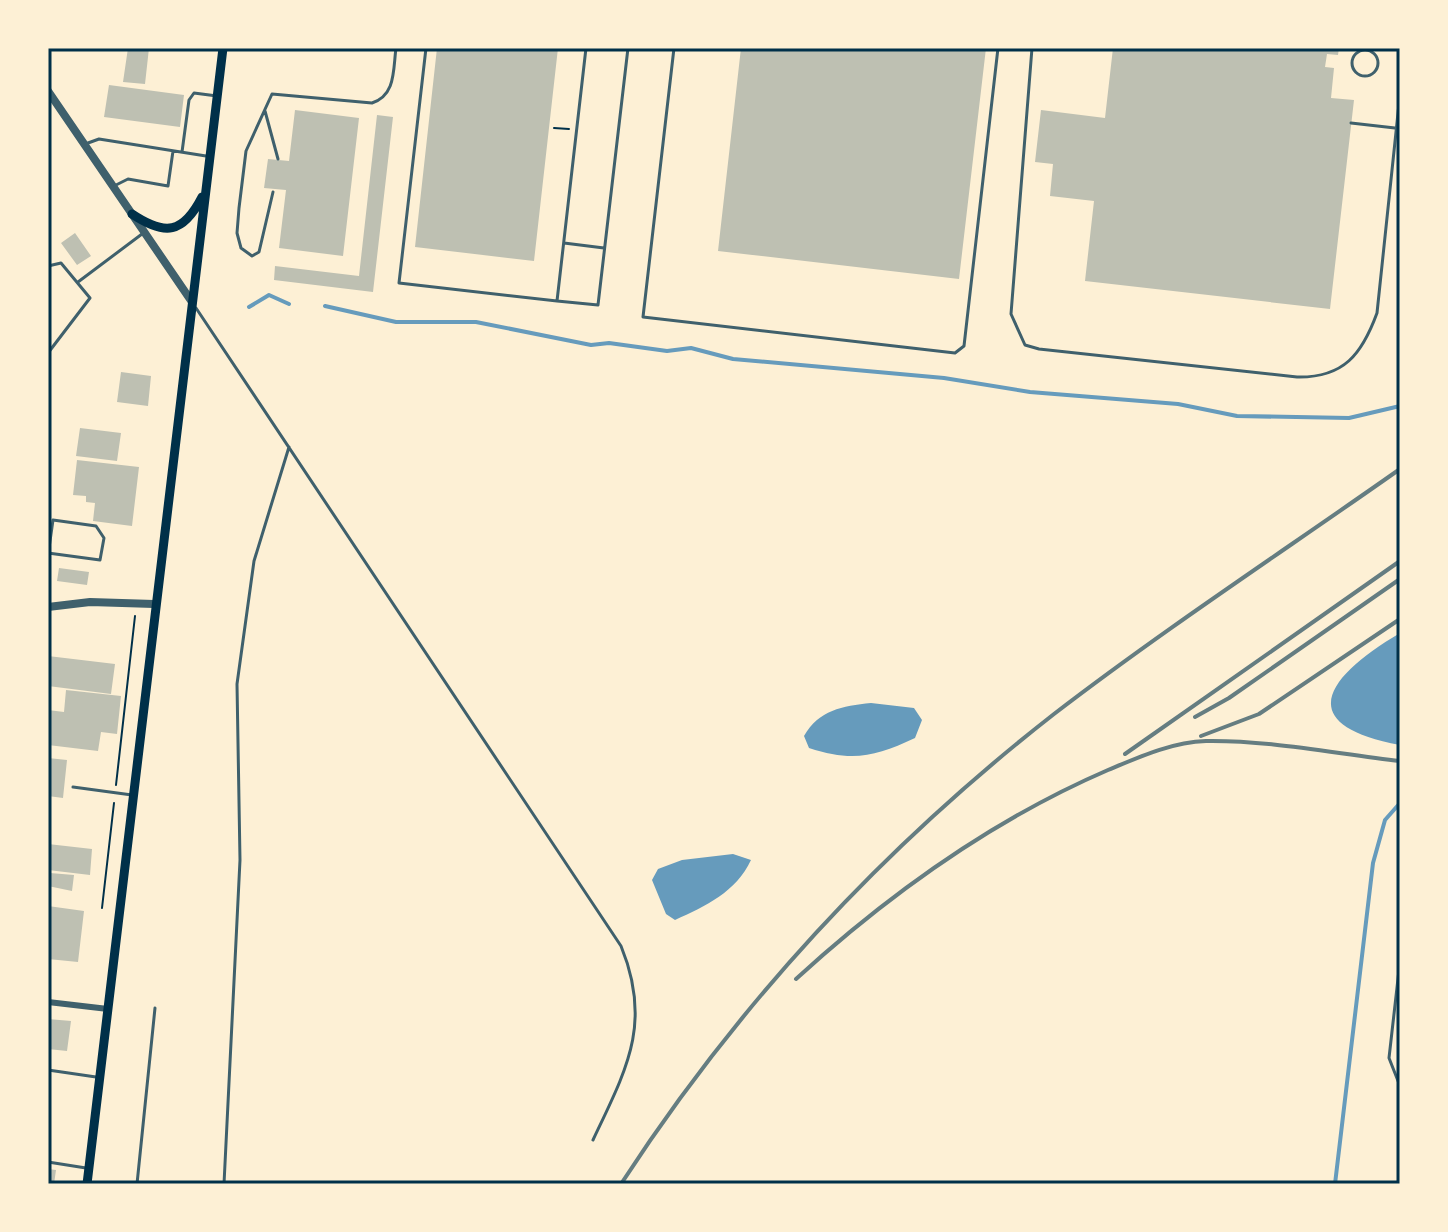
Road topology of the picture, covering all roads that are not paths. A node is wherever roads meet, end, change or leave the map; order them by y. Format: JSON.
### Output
{"nodes":[{"id":1,"x":223,"y":48,"type":"edge"},
{"id":2,"x":396,"y":48,"type":"edge"},
{"id":3,"x":426,"y":48,"type":"edge"},
{"id":4,"x":586,"y":48,"type":"edge"},
{"id":5,"x":628,"y":48,"type":"edge"},
{"id":6,"x":674,"y":48,"type":"edge"},
{"id":7,"x":998,"y":48,"type":"edge"},
{"id":8,"x":1032,"y":48,"type":"edge"},
{"id":9,"x":1368,"y":49,"type":"edge"},
{"id":10,"x":48,"y":91,"type":"edge"},
{"id":11,"x":1400,"y":94,"type":"edge"},
{"id":12,"x":217,"y":96,"type":"junction"},
{"id":13,"x":265,"y":111,"type":"junction"},
{"id":14,"x":1351,"y":123,"type":"dead end"},
{"id":15,"x":1396,"y":128,"type":"junction"},
{"id":16,"x":84,"y":144,"type":"junction"},
{"id":17,"x":173,"y":151,"type":"junction"},
{"id":18,"x":182,"y":152,"type":"junction"},
{"id":19,"x":210,"y":157,"type":"junction"},
{"id":20,"x":278,"y":159,"type":"dead end"},
{"id":21,"x":112,"y":186,"type":"junction"},
{"id":22,"x":205,"y":190,"type":"junction"},
{"id":23,"x":273,"y":192,"type":"dead end"},
{"id":24,"x":132,"y":214,"type":"junction"},
{"id":25,"x":144,"y":232,"type":"junction"},
{"id":26,"x":564,"y":243,"type":"junction"},
{"id":27,"x":605,"y":248,"type":"junction"},
{"id":28,"x":48,"y":266,"type":"edge"},
{"id":29,"x":78,"y":282,"type":"junction"},
{"id":30,"x":557,"y":301,"type":"junction"},
{"id":31,"x":192,"y":302,"type":"junction"},
{"id":32,"x":48,"y":353,"type":"edge"},
{"id":33,"x":290,"y":446,"type":"junction"},
{"id":34,"x":48,"y":554,"type":"edge"},
{"id":35,"x":48,"y":600,"type":"edge"},
{"id":36,"x":154,"y":604,"type":"junction"},
{"id":37,"x":48,"y":607,"type":"edge"},
{"id":38,"x":73,"y":787,"type":"dead end"},
{"id":39,"x":132,"y":795,"type":"junction"},
{"id":40,"x":1400,"y":961,"type":"edge"},
{"id":41,"x":48,"y":1002,"type":"edge"},
{"id":42,"x":155,"y":1008,"type":"dead end"},
{"id":43,"x":108,"y":1009,"type":"junction"},
{"id":44,"x":1393,"y":1018,"type":"junction"},
{"id":45,"x":1400,"y":1019,"type":"edge"},
{"id":46,"x":48,"y":1070,"type":"edge"},
{"id":47,"x":100,"y":1078,"type":"junction"},
{"id":48,"x":1400,"y":1086,"type":"edge"},
{"id":49,"x":593,"y":1140,"type":"dead end"},
{"id":50,"x":48,"y":1162,"type":"edge"},
{"id":51,"x":89,"y":1168,"type":"junction"},
{"id":52,"x":87,"y":1184,"type":"edge"},
{"id":53,"x":137,"y":1184,"type":"edge"},
{"id":54,"x":224,"y":1184,"type":"edge"}],
"edges":[{"from":1,"to":12,"type":"main road"},
{"from":2,"to":13,"type":"lane"},
{"from":3,"to":30,"type":"lane"},
{"from":4,"to":26,"type":"lane"},
{"from":5,"to":27,"type":"lane"},
{"from":6,"to":7,"type":"lane"},
{"from":8,"to":15,"type":"lane"},
{"from":9,"to":9,"type":"lane"},
{"from":10,"to":16,"type":"street"},
{"from":11,"to":15,"type":"lane"},
{"from":12,"to":18,"type":"lane"},
{"from":12,"to":19,"type":"main road"},
{"from":13,"to":20,"type":"lane"},
{"from":13,"to":23,"type":"lane"},
{"from":14,"to":15,"type":"lane"},
{"from":16,"to":17,"type":"lane"},
{"from":16,"to":21,"type":"street"},
{"from":17,"to":18,"type":"lane"},
{"from":17,"to":21,"type":"lane"},
{"from":18,"to":19,"type":"lane"},
{"from":19,"to":22,"type":"main road"},
{"from":21,"to":24,"type":"street"},
{"from":22,"to":24,"type":"main road"},
{"from":22,"to":31,"type":"main road"},
{"from":24,"to":25,"type":"street"},
{"from":25,"to":29,"type":"lane"},
{"from":25,"to":31,"type":"street"},
{"from":26,"to":27,"type":"lane"},
{"from":26,"to":30,"type":"lane"},
{"from":27,"to":30,"type":"lane"},
{"from":28,"to":29,"type":"lane"},
{"from":29,"to":32,"type":"lane"},
{"from":31,"to":33,"type":"lane"},
{"from":31,"to":36,"type":"main road"},
{"from":33,"to":49,"type":"lane"},
{"from":33,"to":54,"type":"lane"},
{"from":34,"to":34,"type":"lane"},
{"from":35,"to":37,"type":"lane"},
{"from":36,"to":37,"type":"street"},
{"from":36,"to":39,"type":"main road"},
{"from":38,"to":39,"type":"lane"},
{"from":39,"to":43,"type":"main road"},
{"from":40,"to":44,"type":"lane"},
{"from":41,"to":43,"type":"street"},
{"from":42,"to":53,"type":"lane"},
{"from":43,"to":47,"type":"main road"},
{"from":44,"to":45,"type":"lane"},
{"from":44,"to":48,"type":"lane"},
{"from":46,"to":47,"type":"lane"},
{"from":47,"to":51,"type":"main road"},
{"from":50,"to":51,"type":"lane"},
{"from":51,"to":52,"type":"main road"}]}
